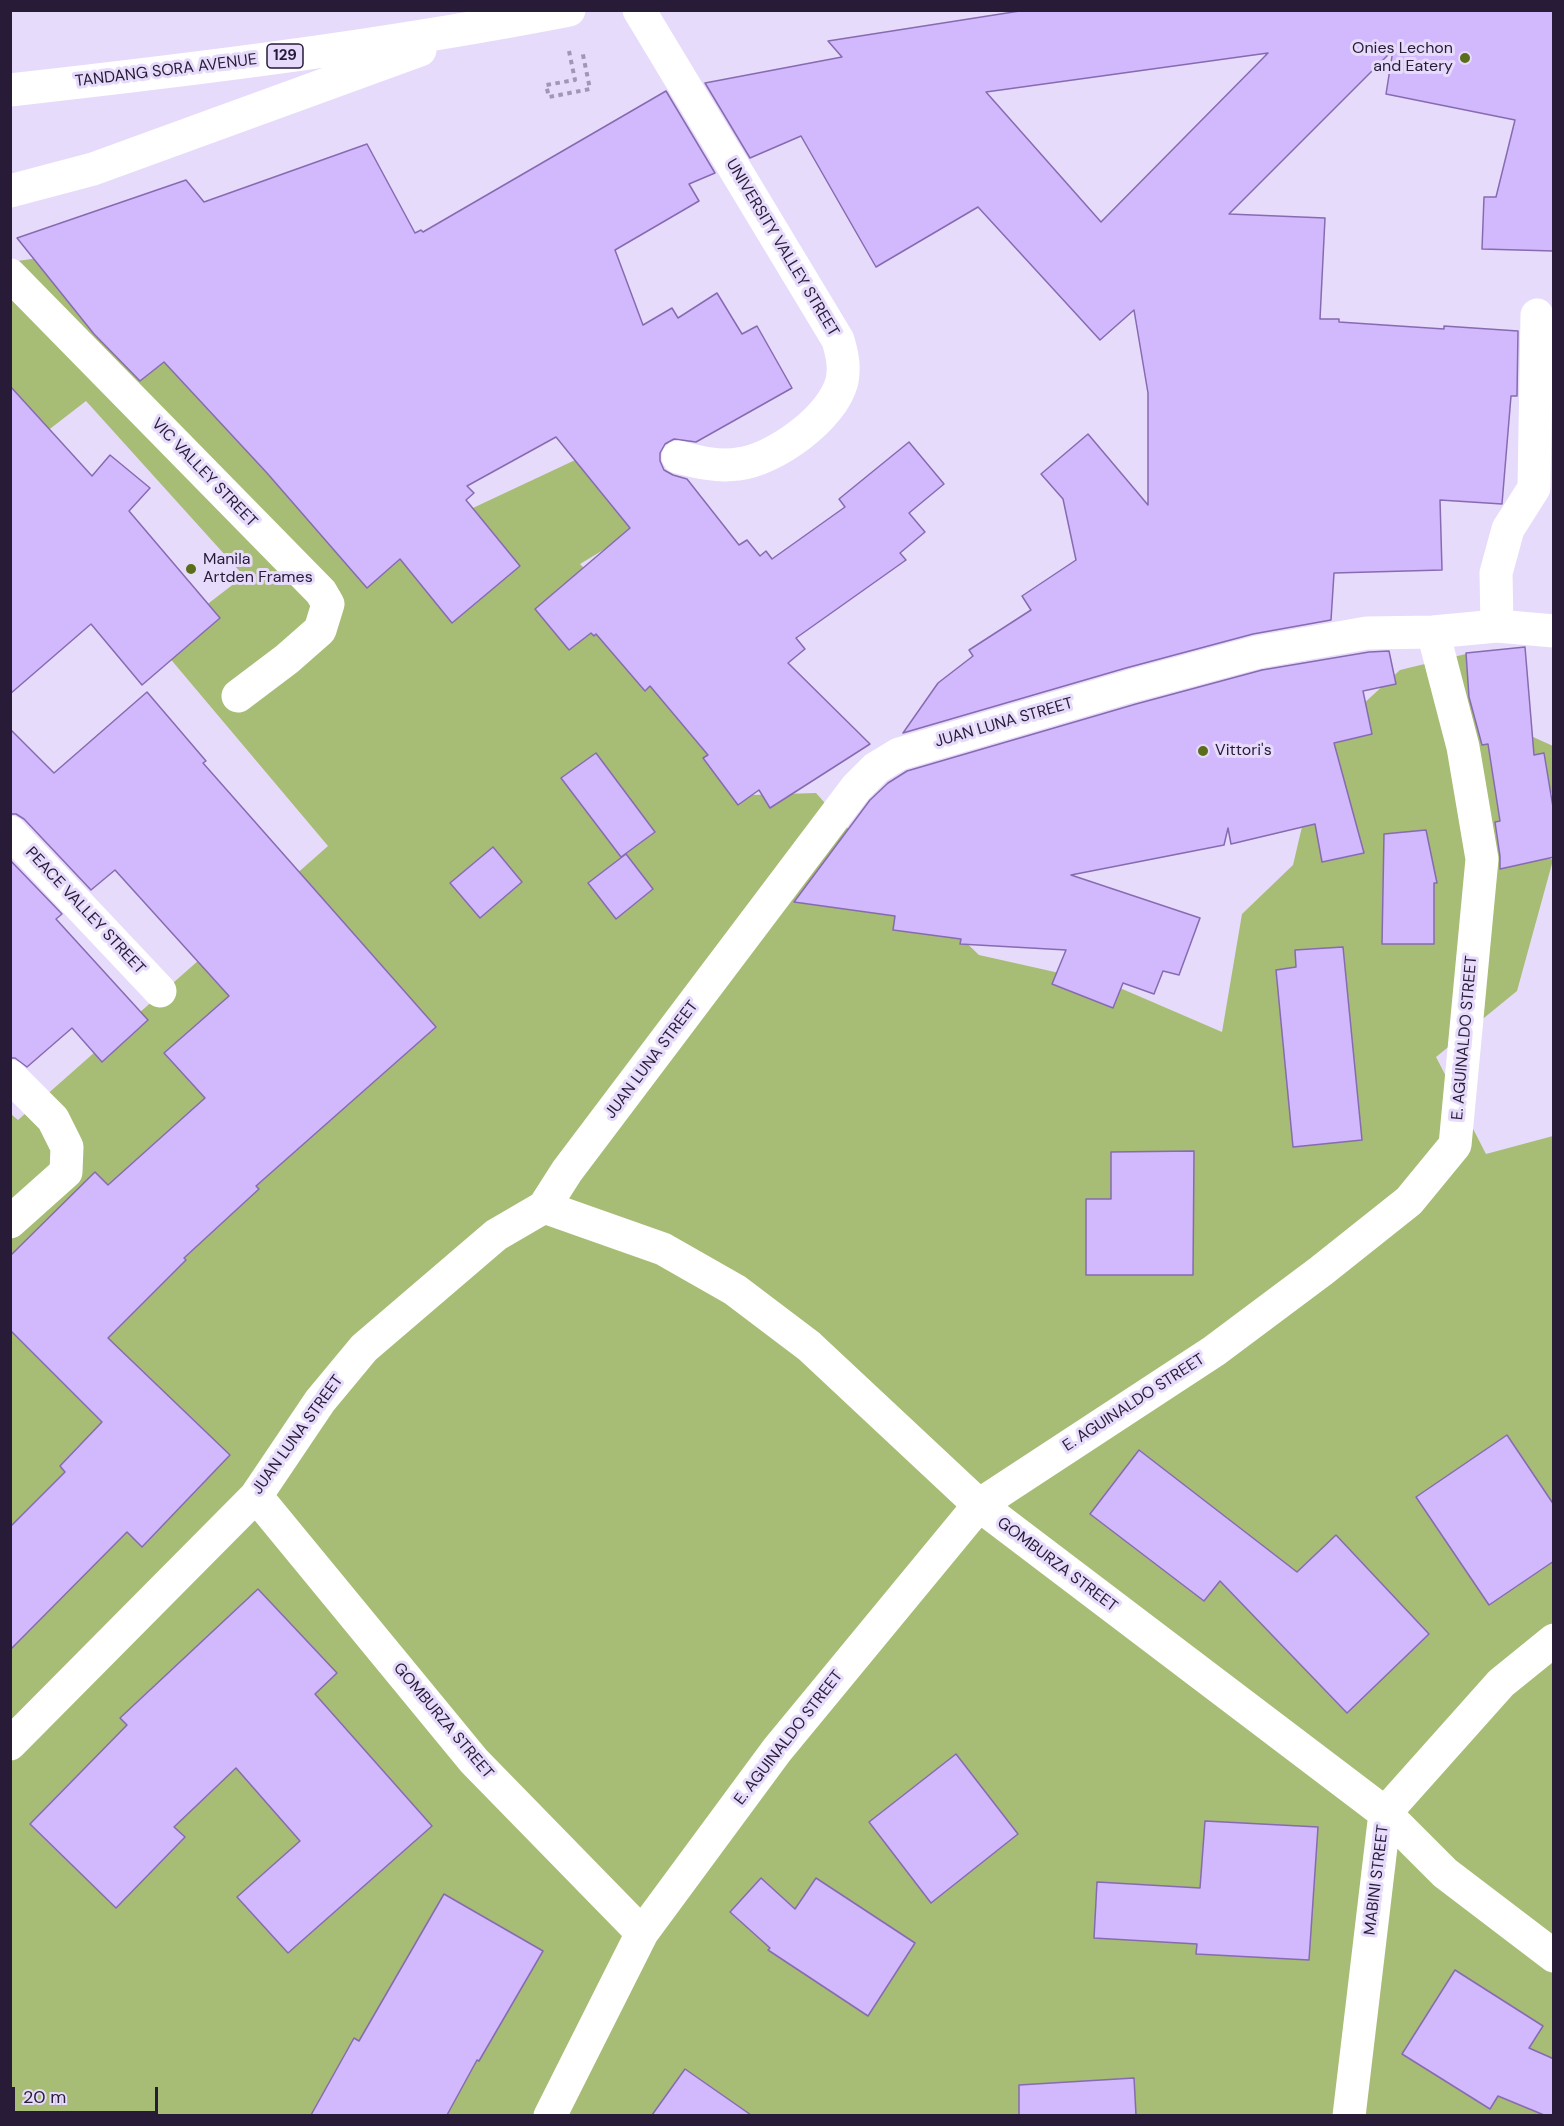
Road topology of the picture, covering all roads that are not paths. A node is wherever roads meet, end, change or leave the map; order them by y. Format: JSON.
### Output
{"nodes":[{"id":1,"x":569,"y":10,"type":"edge"},
{"id":2,"x":639,"y":10,"type":"edge"},
{"id":3,"x":485,"y":26,"type":"junction"},
{"id":4,"x":84,"y":81,"type":"junction"},
{"id":5,"x":10,"y":90,"type":"edge"},
{"id":6,"x":10,"y":111,"type":"edge"},
{"id":7,"x":10,"y":191,"type":"edge"},
{"id":8,"x":10,"y":275,"type":"edge"},
{"id":9,"x":1537,"y":315,"type":"dead end"},
{"id":10,"x":678,"y":457,"type":"dead end"},
{"id":11,"x":1497,"y":626,"type":"junction"},
{"id":12,"x":1554,"y":631,"type":"edge"},
{"id":13,"x":1433,"y":632,"type":"junction"},
{"id":14,"x":238,"y":696,"type":"dead end"},
{"id":15,"x":10,"y":832,"type":"edge"},
{"id":16,"x":160,"y":991,"type":"dead end"},
{"id":17,"x":10,"y":1076,"type":"edge"},
{"id":18,"x":544,"y":1207,"type":"junction"},
{"id":19,"x":10,"y":1222,"type":"edge"},
{"id":20,"x":256,"y":1496,"type":"junction"},
{"id":21,"x":979,"y":1505,"type":"junction"},
{"id":22,"x":1554,"y":1640,"type":"edge"},
{"id":23,"x":10,"y":1744,"type":"edge"},
{"id":24,"x":1385,"y":1813,"type":"junction"},
{"id":25,"x":642,"y":1933,"type":"junction"},
{"id":26,"x":1554,"y":1956,"type":"edge"},
{"id":27,"x":550,"y":2115,"type":"edge"},
{"id":28,"x":1349,"y":2115,"type":"edge"}],
"edges":[{"from":1,"to":3,"type":"street","name":"TANDANG SORA AVENUE","number":"129"},
{"from":2,"to":10,"type":"street","name":"UNIVERSITY VALLEY STREET"},
{"from":3,"to":4,"type":"street","name":"TANDANG SORA AVENUE","number":"129"},
{"from":3,"to":7,"type":"street"},
{"from":4,"to":5,"type":"street","name":"TANDANG SORA AVENUE","number":"129"},
{"from":4,"to":6,"type":"street"},
{"from":8,"to":14,"type":"street","name":"VIC VALLEY STREET"},
{"from":9,"to":11,"type":"street"},
{"from":11,"to":12,"type":"street","name":"JUAN LUNA STREET"},
{"from":11,"to":13,"type":"street","name":"JUAN LUNA STREET"},
{"from":13,"to":18,"type":"street","name":"JUAN LUNA STREET"},
{"from":13,"to":21,"type":"street","name":"E. AGUINALDO STREET"},
{"from":15,"to":16,"type":"street","name":"PEACE VALLEY STREET"},
{"from":17,"to":19,"type":"street"},
{"from":18,"to":20,"type":"street","name":"JUAN LUNA STREET"},
{"from":18,"to":21,"type":"street","name":"GOMBURZA STREET"},
{"from":20,"to":23,"type":"street","name":"JUAN LUNA STREET"},
{"from":20,"to":25,"type":"street","name":"GOMBURZA STREET"},
{"from":21,"to":24,"type":"street","name":"GOMBURZA STREET"},
{"from":21,"to":25,"type":"street","name":"E. AGUINALDO STREET"},
{"from":22,"to":24,"type":"street","name":"MABINI STREET"},
{"from":24,"to":26,"type":"street","name":"GOMBURZA STREET"},
{"from":24,"to":28,"type":"street","name":"MABINI STREET"},
{"from":25,"to":27,"type":"street","name":"E. AGUINALDO STREET"}]}
